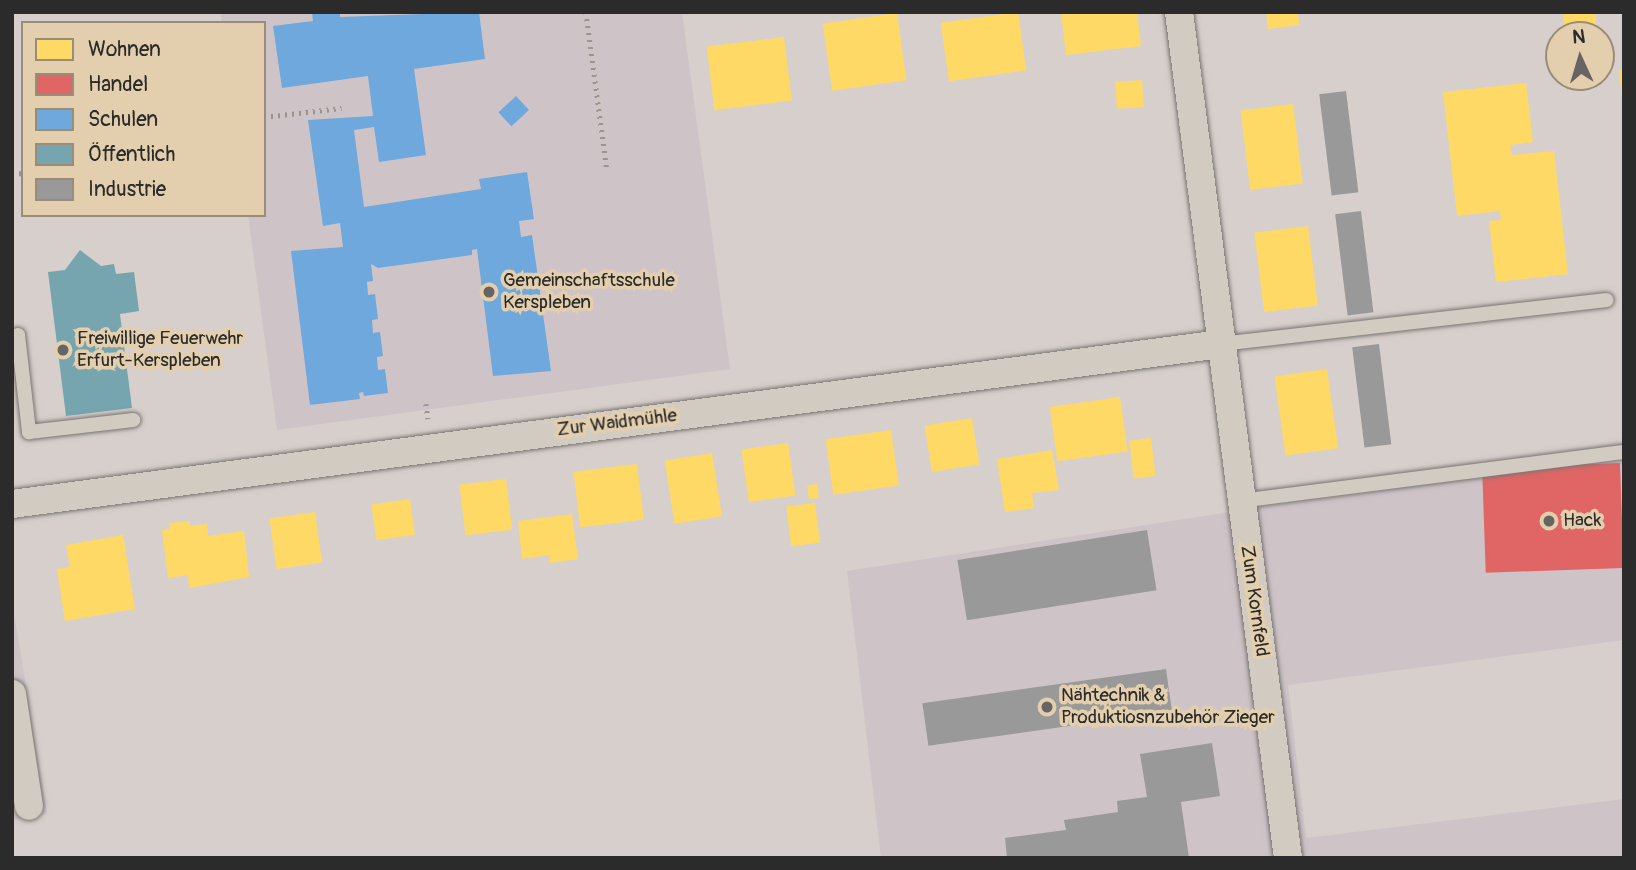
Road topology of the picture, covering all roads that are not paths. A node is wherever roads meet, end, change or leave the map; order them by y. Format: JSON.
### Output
{"nodes":[{"id":1,"x":1180,"y":12,"type":"edge"},
{"id":2,"x":1607,"y":300,"type":"dead end"},
{"id":3,"x":18,"y":335,"type":"dead end"},
{"id":4,"x":1221,"y":344,"type":"junction"},
{"id":5,"x":18,"y":376,"type":"edge"},
{"id":6,"x":133,"y":420,"type":"dead end"},
{"id":7,"x":1624,"y":452,"type":"edge"},
{"id":8,"x":1240,"y":501,"type":"junction"},
{"id":9,"x":12,"y":504,"type":"edge"},
{"id":10,"x":12,"y":694,"type":"edge"},
{"id":11,"x":16,"y":748,"type":"edge"},
{"id":12,"x":29,"y":806,"type":"dead end"},
{"id":13,"x":1288,"y":858,"type":"edge"}],
"edges":[{"from":1,"to":4,"type":"street","name":"Zum Kornfeld"},
{"from":2,"to":4,"type":"lane"},
{"from":3,"to":5,"type":"lane"},
{"from":4,"to":8,"type":"street","name":"Zum Kornfeld"},
{"from":4,"to":9,"type":"street","name":"Zur Waidmühle"},
{"from":5,"to":6,"type":"lane"},
{"from":7,"to":8,"type":"lane"},
{"from":8,"to":13,"type":"street","name":"Zum Kornfeld"},
{"from":10,"to":11,"type":"street"},
{"from":11,"to":12,"type":"street"}]}
